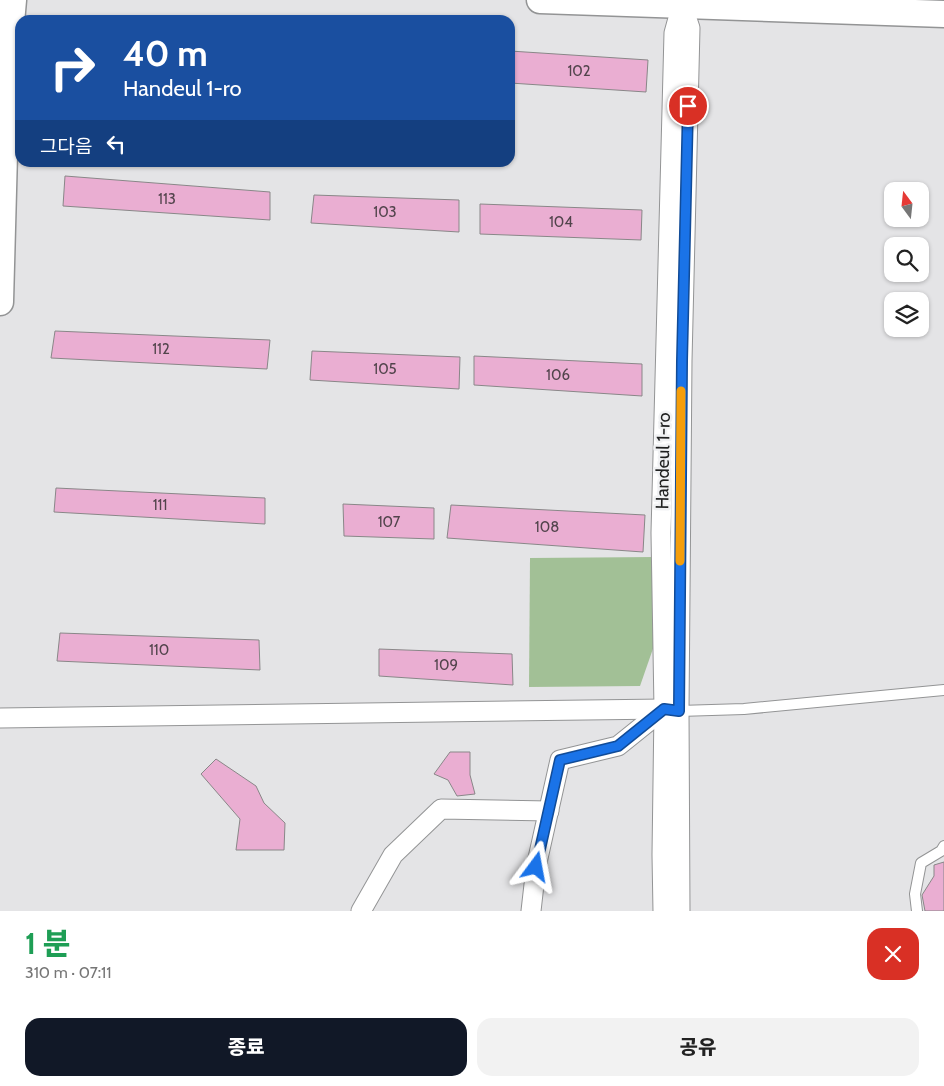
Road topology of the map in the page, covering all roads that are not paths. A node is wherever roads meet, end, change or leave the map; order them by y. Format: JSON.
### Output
{"nodes":[{"id":1,"x":13,"y":0,"type":"edge"},
{"id":2,"x":540,"y":0,"type":"edge"},
{"id":3,"x":682,"y":2,"type":"edge"},
{"id":4,"x":944,"y":14,"type":"edge"},
{"id":5,"x":0,"y":302,"type":"edge"},
{"id":6,"x":944,"y":690,"type":"edge"},
{"id":7,"x":671,"y":710,"type":"junction"},
{"id":8,"x":0,"y":718,"type":"edge"},
{"id":9,"x":549,"y":811,"type":"junction"},
{"id":10,"x":944,"y":846,"type":"edge"},
{"id":11,"x":361,"y":911,"type":"edge"},
{"id":12,"x":531,"y":911,"type":"edge"},
{"id":13,"x":663,"y":911,"type":"edge"},
{"id":14,"x":680,"y":911,"type":"edge"},
{"id":15,"x":917,"y":911,"type":"edge"}],
"edges":[{"from":1,"to":5,"type":"street"},
{"from":2,"to":3,"type":"street"},
{"from":3,"to":4,"type":"street"},
{"from":3,"to":7,"type":"street","name":"Handeul 1-ro"},
{"from":6,"to":7,"type":"lane"},
{"from":7,"to":8,"type":"street"},
{"from":7,"to":9,"type":"street"},
{"from":7,"to":13,"type":"street","name":"Handeul 1-ro"},
{"from":7,"to":14,"type":"street","name":"Handeul 1-ro"},
{"from":9,"to":11,"type":"street"},
{"from":9,"to":12,"type":"street"},
{"from":10,"to":15,"type":"lane"}]}
